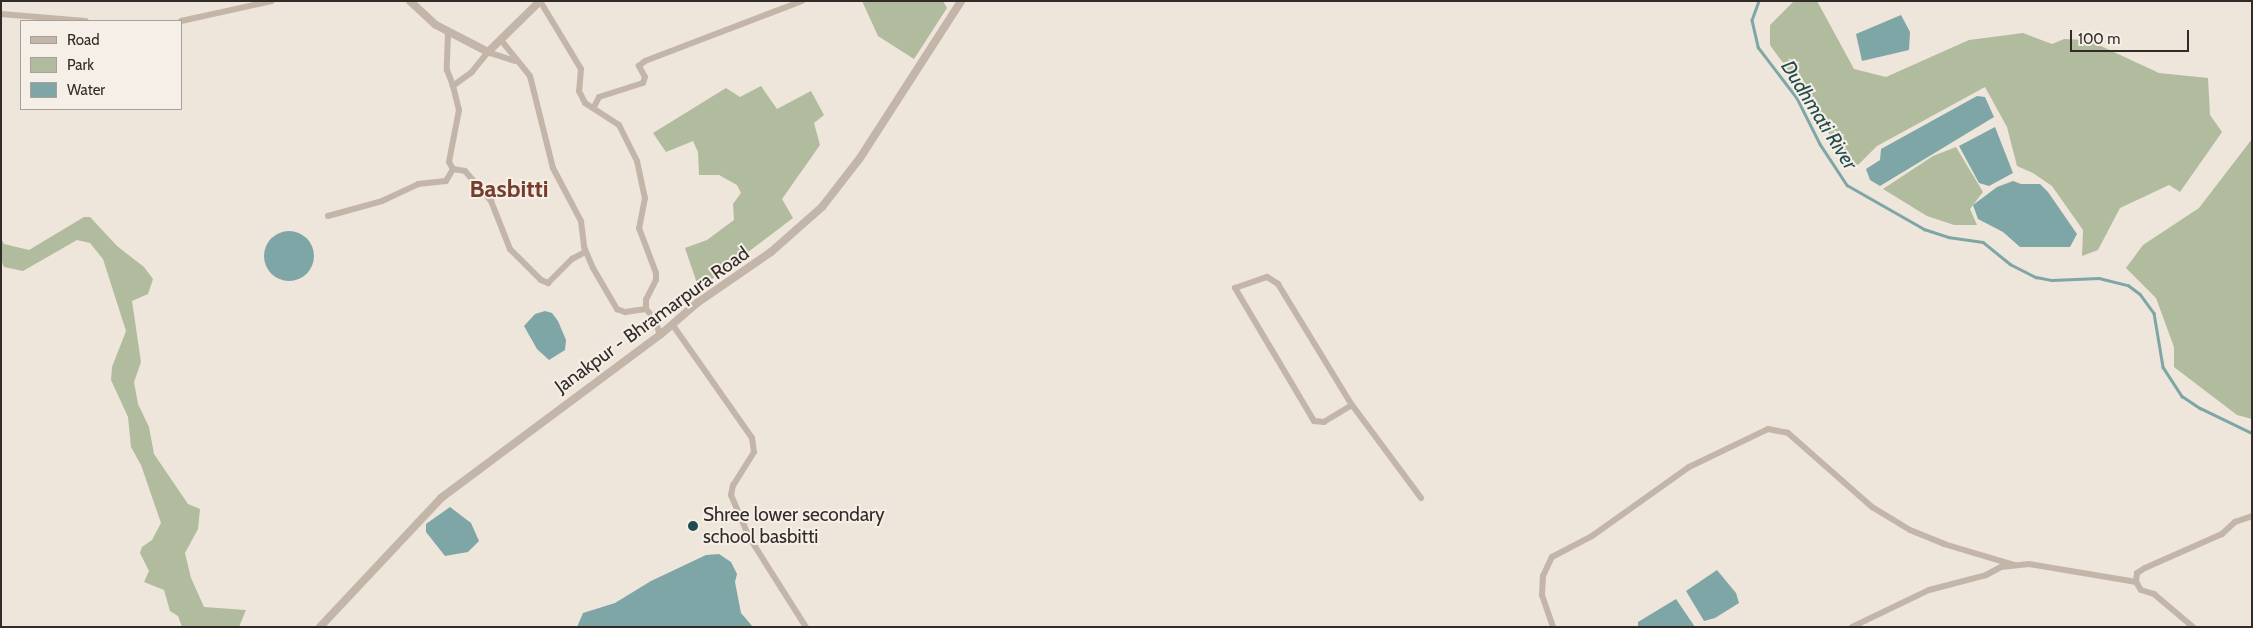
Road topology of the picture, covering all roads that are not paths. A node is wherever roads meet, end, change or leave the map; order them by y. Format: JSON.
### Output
{"nodes":[{"id":1,"x":272,"y":1,"type":"edge"},
{"id":2,"x":410,"y":1,"type":"edge"},
{"id":3,"x":540,"y":1,"type":"edge"},
{"id":4,"x":802,"y":1,"type":"edge"},
{"id":5,"x":961,"y":1,"type":"edge"},
{"id":6,"x":1,"y":14,"type":"edge"},
{"id":7,"x":74,"y":20,"type":"edge"},
{"id":8,"x":182,"y":21,"type":"edge"},
{"id":9,"x":448,"y":32,"type":"junction"},
{"id":10,"x":501,"y":40,"type":"junction"},
{"id":11,"x":488,"y":52,"type":"junction"},
{"id":12,"x":515,"y":61,"type":"junction"},
{"id":13,"x":452,"y":86,"type":"junction"},
{"id":14,"x":594,"y":107,"type":"junction"},
{"id":15,"x":453,"y":169,"type":"junction"},
{"id":16,"x":328,"y":216,"type":"dead end"},
{"id":17,"x":585,"y":252,"type":"junction"},
{"id":18,"x":646,"y":309,"type":"junction"},
{"id":19,"x":672,"y":324,"type":"junction"},
{"id":20,"x":660,"y":335,"type":"junction"},
{"id":21,"x":1352,"y":405,"type":"junction"},
{"id":22,"x":1421,"y":498,"type":"dead end"},
{"id":23,"x":2252,"y":516,"type":"edge"},
{"id":24,"x":2014,"y":565,"type":"junction"},
{"id":25,"x":2136,"y":582,"type":"junction"},
{"id":26,"x":320,"y":627,"type":"edge"},
{"id":27,"x":806,"y":627,"type":"edge"},
{"id":28,"x":1553,"y":627,"type":"edge"},
{"id":29,"x":1852,"y":627,"type":"edge"},
{"id":30,"x":2193,"y":627,"type":"edge"}],
"edges":[{"from":1,"to":8,"type":"street"},
{"from":2,"to":9,"type":"street"},
{"from":3,"to":10,"type":"street"},
{"from":3,"to":14,"type":"street"},
{"from":4,"to":14,"type":"street"},
{"from":5,"to":19,"type":"street","name":"Janakpur - Bhramarpura Road"},
{"from":6,"to":7,"type":"street"},
{"from":9,"to":11,"type":"street"},
{"from":9,"to":13,"type":"street"},
{"from":10,"to":11,"type":"street"},
{"from":10,"to":12,"type":"street"},
{"from":11,"to":12,"type":"street"},
{"from":11,"to":13,"type":"street"},
{"from":12,"to":17,"type":"street"},
{"from":13,"to":15,"type":"street"},
{"from":14,"to":18,"type":"street"},
{"from":15,"to":16,"type":"street"},
{"from":15,"to":17,"type":"street"},
{"from":17,"to":18,"type":"street"},
{"from":18,"to":20,"type":"street"},
{"from":19,"to":20,"type":"street","name":"Janakpur - Bhramarpura Road"},
{"from":19,"to":27,"type":"street"},
{"from":20,"to":26,"type":"street","name":"Janakpur - Bhramarpura Road"},
{"from":21,"to":21,"type":"street"},
{"from":21,"to":22,"type":"street"},
{"from":23,"to":25,"type":"street"},
{"from":24,"to":25,"type":"street"},
{"from":24,"to":28,"type":"street"},
{"from":24,"to":29,"type":"street"},
{"from":25,"to":30,"type":"street"}]}
